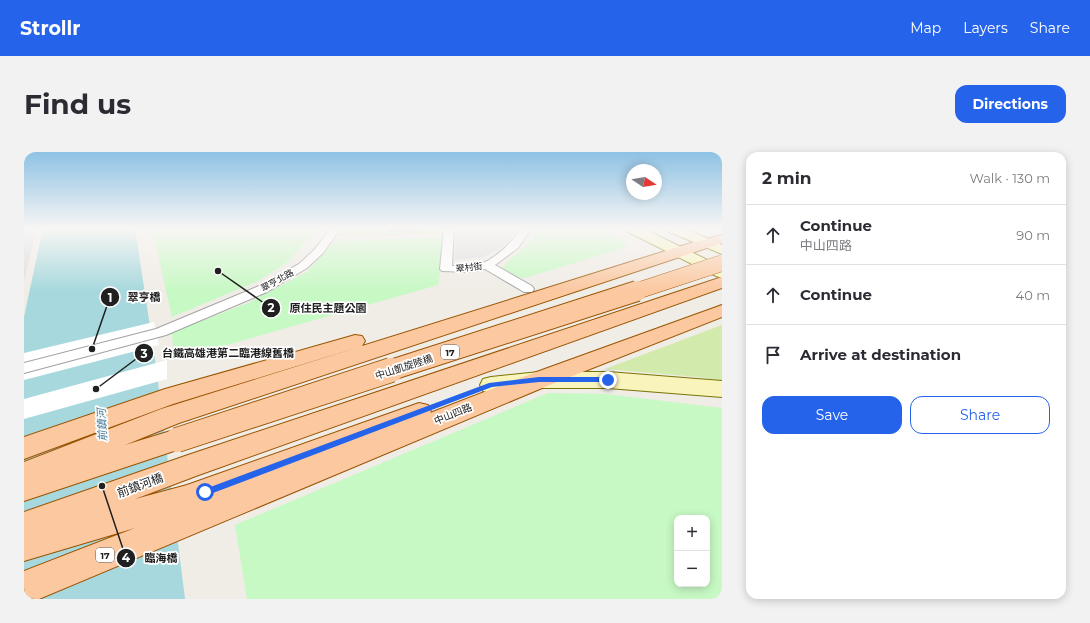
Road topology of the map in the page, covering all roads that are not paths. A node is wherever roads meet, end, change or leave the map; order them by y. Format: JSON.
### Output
{"nodes":[{"id":1,"x":321,"y":249,"type":"edge"},
{"id":2,"x":448,"y":249,"type":"edge"},
{"id":3,"x":510,"y":249,"type":"edge"},
{"id":4,"x":673,"y":249,"type":"edge"},
{"id":5,"x":690,"y":249,"type":"edge"},
{"id":6,"x":705,"y":249,"type":"edge"},
{"id":7,"x":708,"y":249,"type":"edge"},
{"id":8,"x":722,"y":257,"type":"edge"},
{"id":9,"x":722,"y":264,"type":"edge"},
{"id":10,"x":487,"y":265,"type":"junction"},
{"id":11,"x":722,"y":273,"type":"edge"},
{"id":12,"x":722,"y":282,"type":"edge"},
{"id":13,"x":528,"y":289,"type":"junction"},
{"id":14,"x":722,"y":300,"type":"edge"},
{"id":15,"x":722,"y":311,"type":"edge"},
{"id":16,"x":24,"y":368,"type":"edge"},
{"id":17,"x":539,"y":380,"type":"junction"},
{"id":18,"x":491,"y":385,"type":"junction"},
{"id":19,"x":722,"y":389,"type":"edge"},
{"id":20,"x":171,"y":418,"type":"junction"},
{"id":21,"x":24,"y":448,"type":"edge"},
{"id":22,"x":24,"y":474,"type":"edge"},
{"id":23,"x":24,"y":488,"type":"edge"},
{"id":24,"x":186,"y":510,"type":"junction"},
{"id":25,"x":24,"y":527,"type":"edge"},
{"id":26,"x":24,"y":545,"type":"edge"},
{"id":27,"x":24,"y":588,"type":"edge"}],
"edges":[{"from":1,"to":16,"type":"street","name":"翠亨北路"},
{"from":2,"to":10,"type":"street","name":"翠村街"},
{"from":3,"to":10,"type":"street"},
{"from":4,"to":13,"type":"main road","number":"17"},
{"from":5,"to":20,"type":"main road","number":"17"},
{"from":6,"to":11,"type":"street"},
{"from":7,"to":8,"type":"street"},
{"from":9,"to":20,"type":"main road","name":"中山凱旋陸橋","number":"17","bridge":true},
{"from":10,"to":13,"type":"street","name":"翠村街"},
{"from":12,"to":25,"type":"main road","name":"前鎮河橋","number":"17"},
{"from":13,"to":20,"type":"main road","number":"17"},
{"from":14,"to":18,"type":"main road","name":"中山四路","number":"17"},
{"from":15,"to":17,"type":"main road","name":"中山四路","number":"17"},
{"from":17,"to":18,"type":"street"},
{"from":17,"to":19,"type":"street"},
{"from":17,"to":24,"type":"main road","name":"中山四路","number":"17"},
{"from":18,"to":24,"type":"main road","name":"中山四路","number":"17"},
{"from":20,"to":21,"type":"main road","number":"17"},
{"from":20,"to":22,"type":"main road","number":"17"},
{"from":20,"to":23,"type":"main road","number":"17"},
{"from":24,"to":26,"type":"main road","number":"17"},
{"from":24,"to":27,"type":"main road","number":"17"}]}
